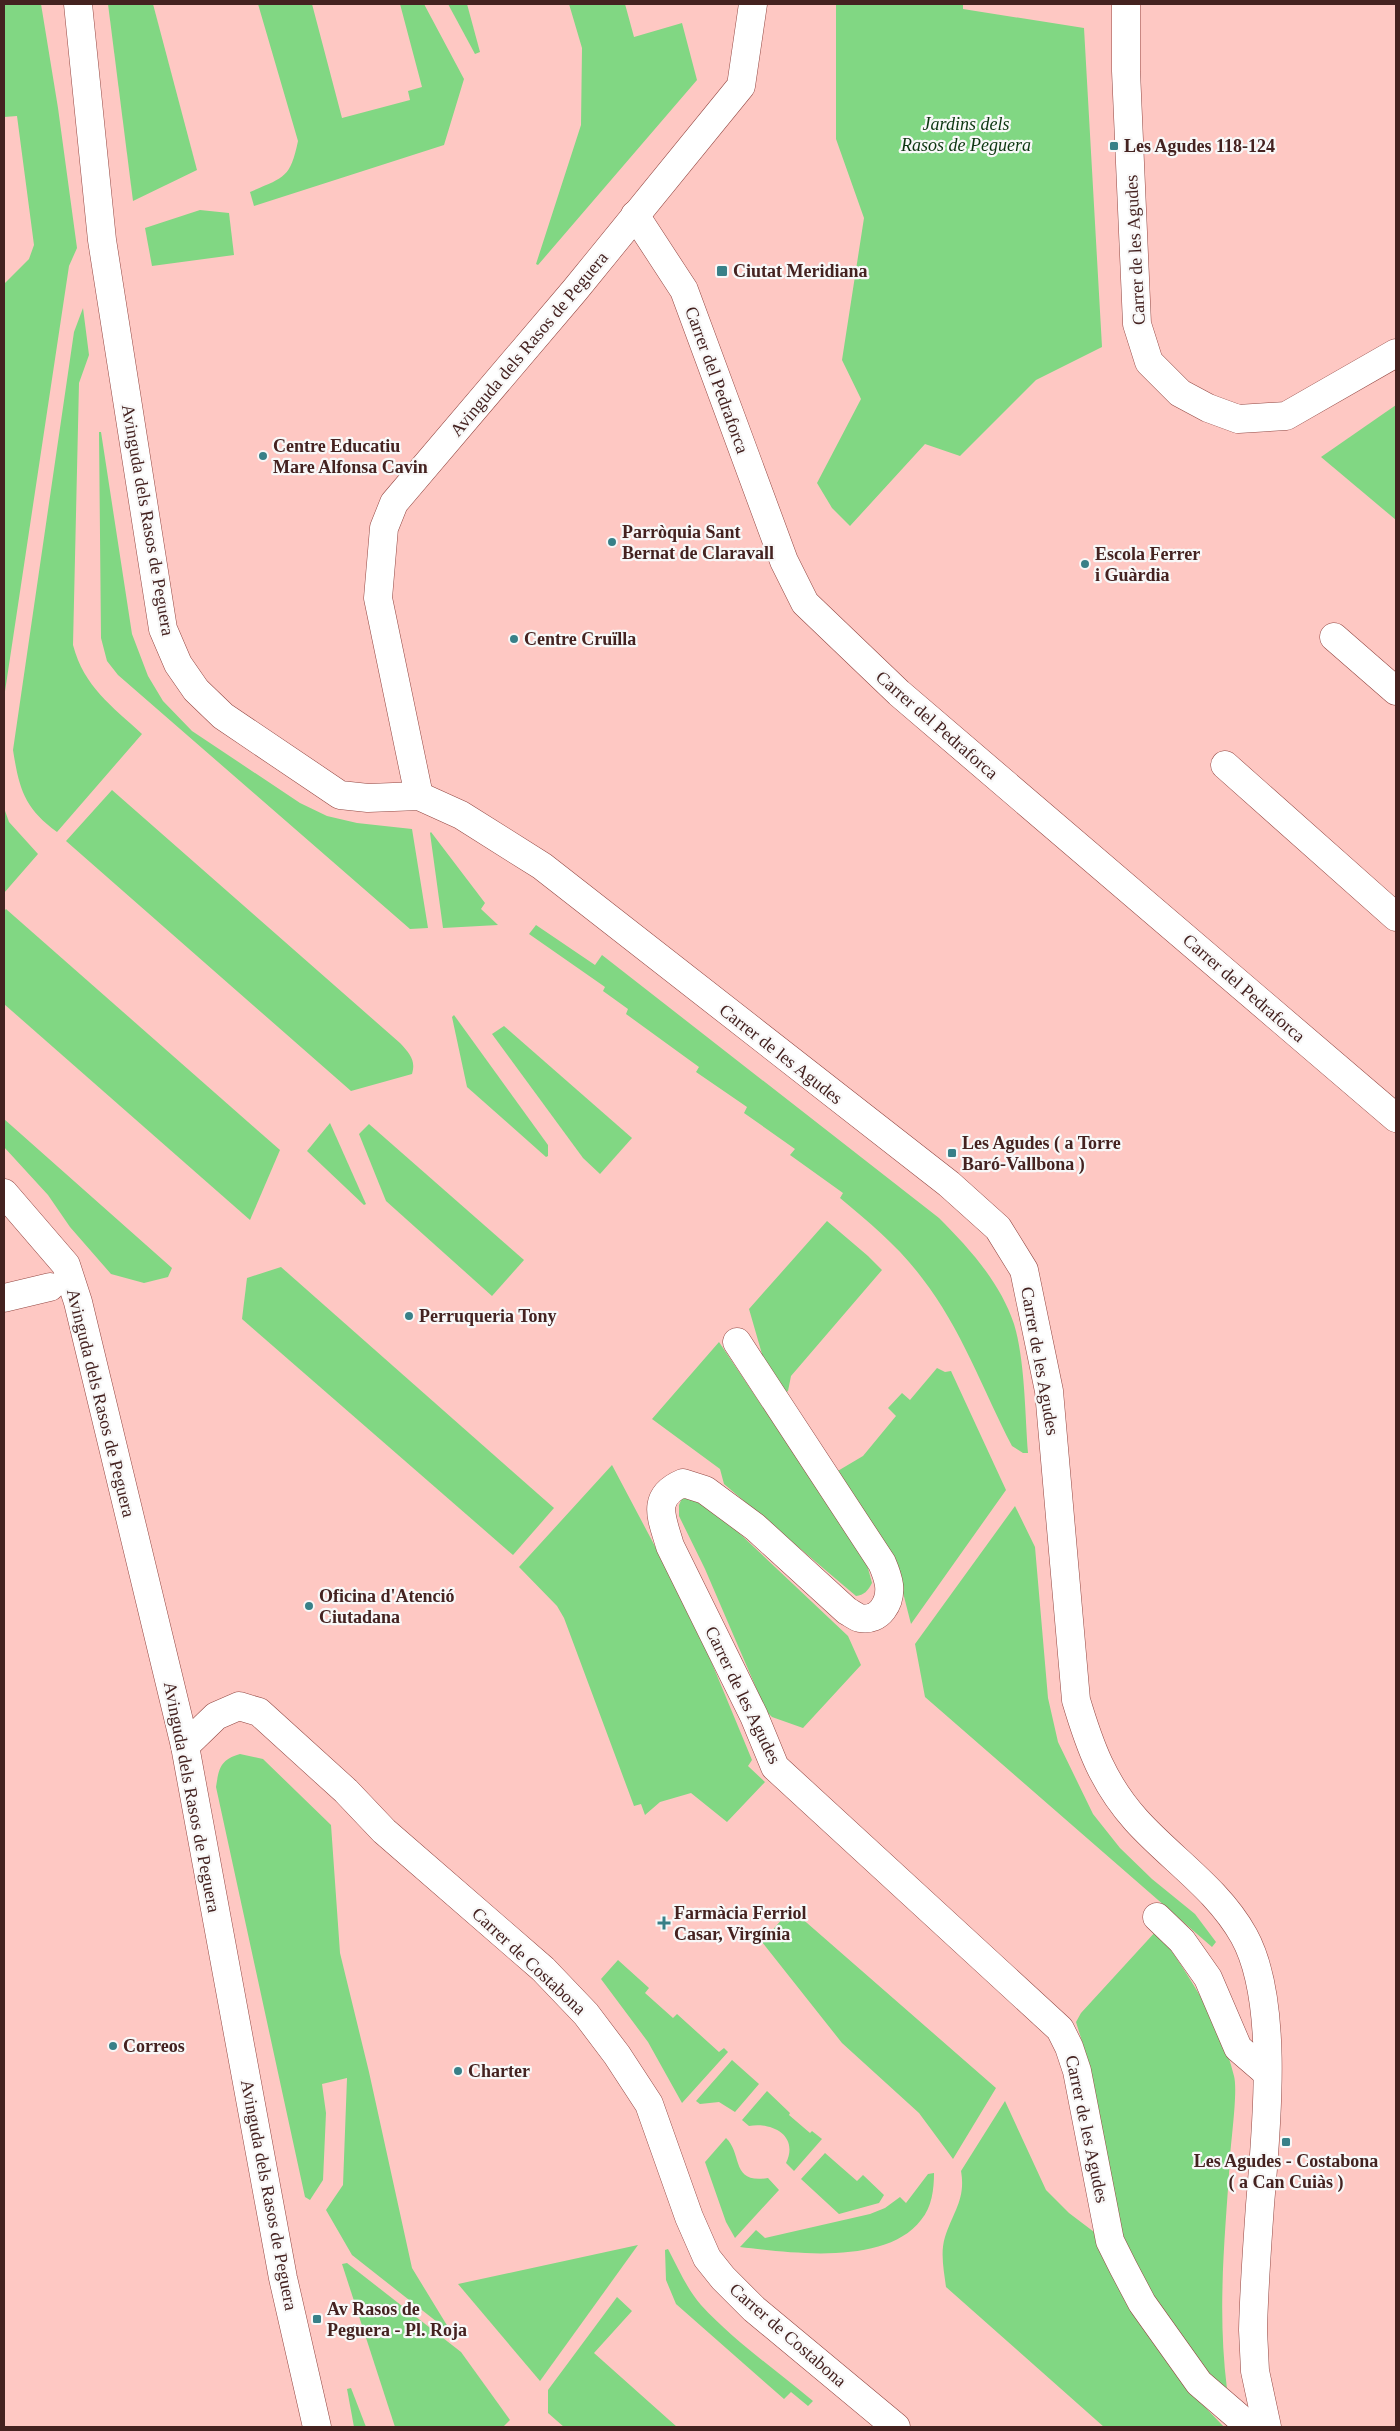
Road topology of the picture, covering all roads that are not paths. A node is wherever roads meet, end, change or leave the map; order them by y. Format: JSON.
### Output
{"nodes":[{"id":1,"x":78,"y":4,"type":"edge"},
{"id":2,"x":753,"y":4,"type":"edge"},
{"id":3,"x":1126,"y":4,"type":"edge"},
{"id":4,"x":635,"y":215,"type":"junction"},
{"id":5,"x":1396,"y":353,"type":"edge"},
{"id":6,"x":1334,"y":637,"type":"dead end"},
{"id":7,"x":1396,"y":691,"type":"edge"},
{"id":8,"x":1226,"y":765,"type":"dead end"},
{"id":9,"x":419,"y":796,"type":"junction"},
{"id":10,"x":1396,"y":917,"type":"edge"},
{"id":11,"x":1396,"y":1118,"type":"edge"},
{"id":12,"x":4,"y":1193,"type":"edge"},
{"id":13,"x":50,"y":1287,"type":"dead end"},
{"id":14,"x":4,"y":1298,"type":"edge"},
{"id":15,"x":737,"y":1342,"type":"dead end"},
{"id":16,"x":185,"y":1746,"type":"junction"},
{"id":17,"x":1158,"y":1917,"type":"dead end"},
{"id":18,"x":1267,"y":2073,"type":"junction"},
{"id":19,"x":318,"y":2427,"type":"edge"},
{"id":20,"x":896,"y":2427,"type":"edge"},
{"id":21,"x":1258,"y":2427,"type":"edge"},
{"id":22,"x":1267,"y":2427,"type":"edge"}],
"edges":[{"from":1,"to":9,"type":"street","name":"Avinguda dels Rasos de Peguera"},
{"from":2,"to":4,"type":"street","name":"Avinguda dels Rasos de Peguera"},
{"from":3,"to":5,"type":"street","name":"Carrer de les Agudes"},
{"from":4,"to":9,"type":"street","name":"Avinguda dels Rasos de Peguera"},
{"from":4,"to":11,"type":"street","name":"Carrer del Pedraforca"},
{"from":6,"to":7,"type":"street"},
{"from":8,"to":10,"type":"street"},
{"from":9,"to":18,"type":"street","name":"Carrer de les Agudes"},
{"from":12,"to":16,"type":"street","name":"Avinguda dels Rasos de Peguera"},
{"from":13,"to":14,"type":"street"},
{"from":15,"to":21,"type":"street","name":"Carrer de les Agudes"},
{"from":16,"to":19,"type":"street","name":"Avinguda dels Rasos de Peguera"},
{"from":16,"to":20,"type":"street","name":"Carrer de Costabona"},
{"from":17,"to":18,"type":"street"},
{"from":18,"to":22,"type":"street","name":"Carrer de les Agudes"}]}
